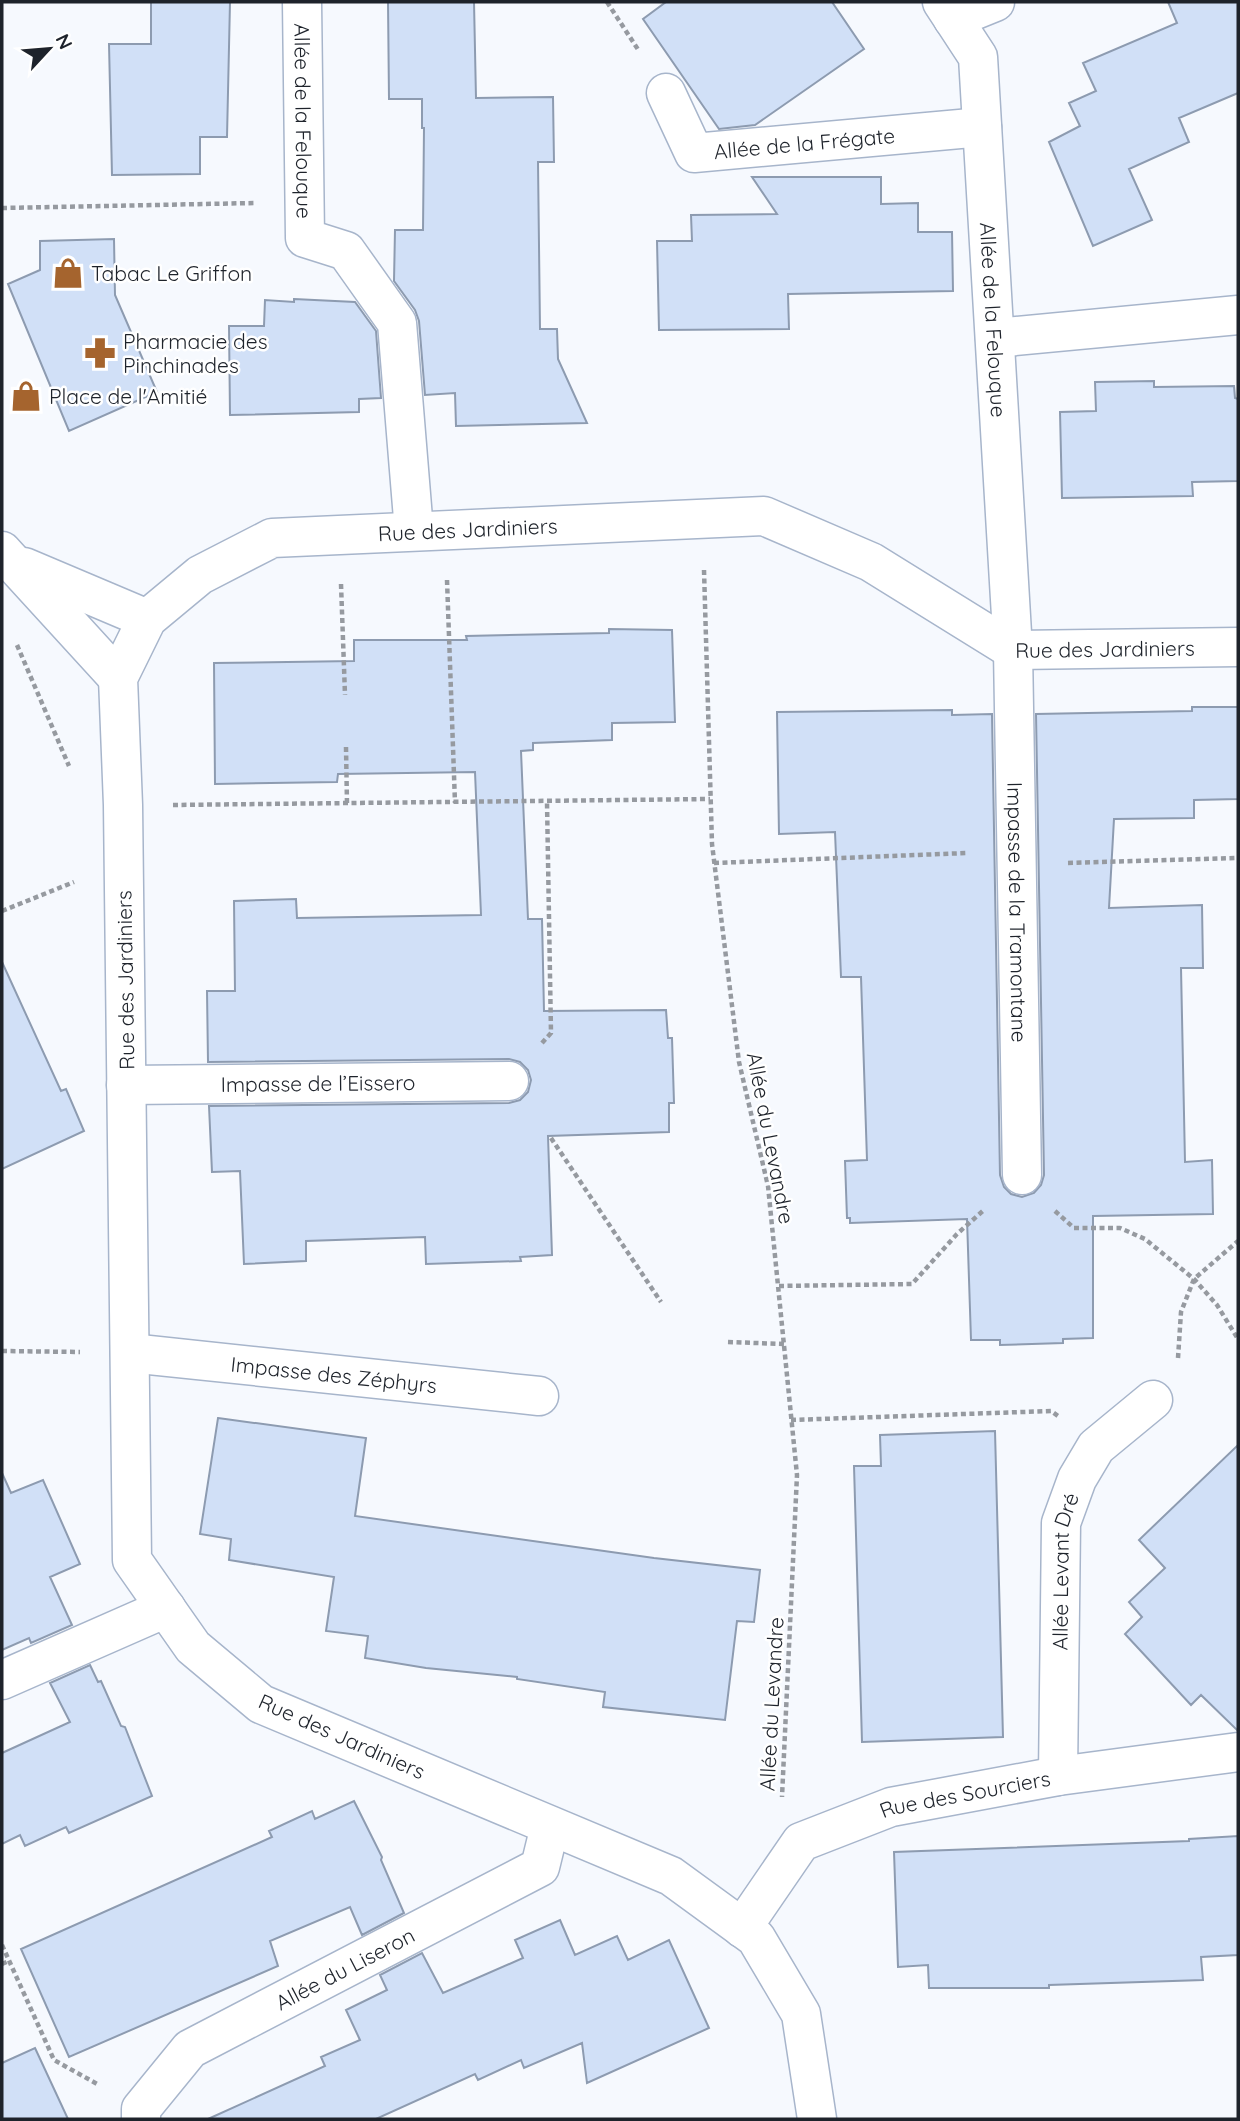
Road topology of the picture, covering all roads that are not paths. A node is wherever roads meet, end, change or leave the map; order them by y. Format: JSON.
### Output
{"nodes":[{"id":1,"x":302,"y":2,"type":"edge"},
{"id":2,"x":995,"y":2,"type":"edge"},
{"id":3,"x":948,"y":10,"type":"edge"},
{"id":4,"x":666,"y":93,"type":"road end"},
{"id":5,"x":982,"y":127,"type":"junction"},
{"id":6,"x":1238,"y":315,"type":"edge"},
{"id":7,"x":995,"y":338,"type":"junction"},
{"id":8,"x":429,"y":530,"type":"junction"},
{"id":9,"x":7,"y":556,"type":"edge"},
{"id":10,"x":147,"y":619,"type":"junction"},
{"id":11,"x":1238,"y":647,"type":"edge"},
{"id":12,"x":1013,"y":650,"type":"junction"},
{"id":13,"x":118,"y":678,"type":"junction"},
{"id":14,"x":509,"y":1081,"type":"road end"},
{"id":15,"x":126,"y":1085,"type":"junction"},
{"id":16,"x":1022,"y":1175,"type":"road end"},
{"id":17,"x":130,"y":1353,"type":"junction"},
{"id":18,"x":539,"y":1396,"type":"dead end"},
{"id":19,"x":1153,"y":1400,"type":"road end"},
{"id":20,"x":166,"y":1608,"type":"junction"},
{"id":21,"x":2,"y":1680,"type":"edge"},
{"id":22,"x":1238,"y":1752,"type":"edge"},
{"id":23,"x":1058,"y":1776,"type":"junction"},
{"id":24,"x":550,"y":1826,"type":"junction"},
{"id":25,"x":742,"y":1928,"type":"junction"},
{"id":26,"x":141,"y":2114,"type":"edge"},
{"id":27,"x":817,"y":2119,"type":"edge"}],
"edges":[{"from":1,"to":8,"type":"street","name":"Allée de la Felouque"},
{"from":2,"to":3,"type":"street"},
{"from":3,"to":5,"type":"street","name":"Allée de la Felouque"},
{"from":4,"to":5,"type":"street","name":"Allée de la Frégate"},
{"from":5,"to":7,"type":"street","name":"Allée de la Felouque"},
{"from":6,"to":7,"type":"street"},
{"from":7,"to":12,"type":"street","name":"Allée de la Felouque"},
{"from":8,"to":10,"type":"street","name":"Rue des Jardiniers"},
{"from":8,"to":12,"type":"street","name":"Rue des Jardiniers"},
{"from":9,"to":10,"type":"street"},
{"from":9,"to":13,"type":"street"},
{"from":10,"to":13,"type":"street","name":"Rue des Jardiniers"},
{"from":11,"to":12,"type":"street","name":"Rue des Jardiniers"},
{"from":12,"to":16,"type":"street","name":"Impasse de la Tramontane"},
{"from":13,"to":15,"type":"street","name":"Rue des Jardiniers"},
{"from":14,"to":15,"type":"street","name":"Impasse de l’Eissero"},
{"from":15,"to":17,"type":"street","name":"Rue des Jardiniers"},
{"from":17,"to":18,"type":"street","name":"Impasse des Zéphyrs"},
{"from":17,"to":20,"type":"street","name":"Rue des Jardiniers"},
{"from":19,"to":23,"type":"street","name":"Allée Levant Dré"},
{"from":20,"to":21,"type":"street"},
{"from":20,"to":24,"type":"street","name":"Rue des Jardiniers"},
{"from":22,"to":23,"type":"street","name":"Rue des Sourciers"},
{"from":23,"to":25,"type":"street","name":"Rue des Sourciers"},
{"from":24,"to":25,"type":"street","name":"Rue des Jardiniers"},
{"from":24,"to":26,"type":"street","name":"Allée du Liseron"},
{"from":25,"to":27,"type":"street","name":"Rue des Jardiniers"}]}
